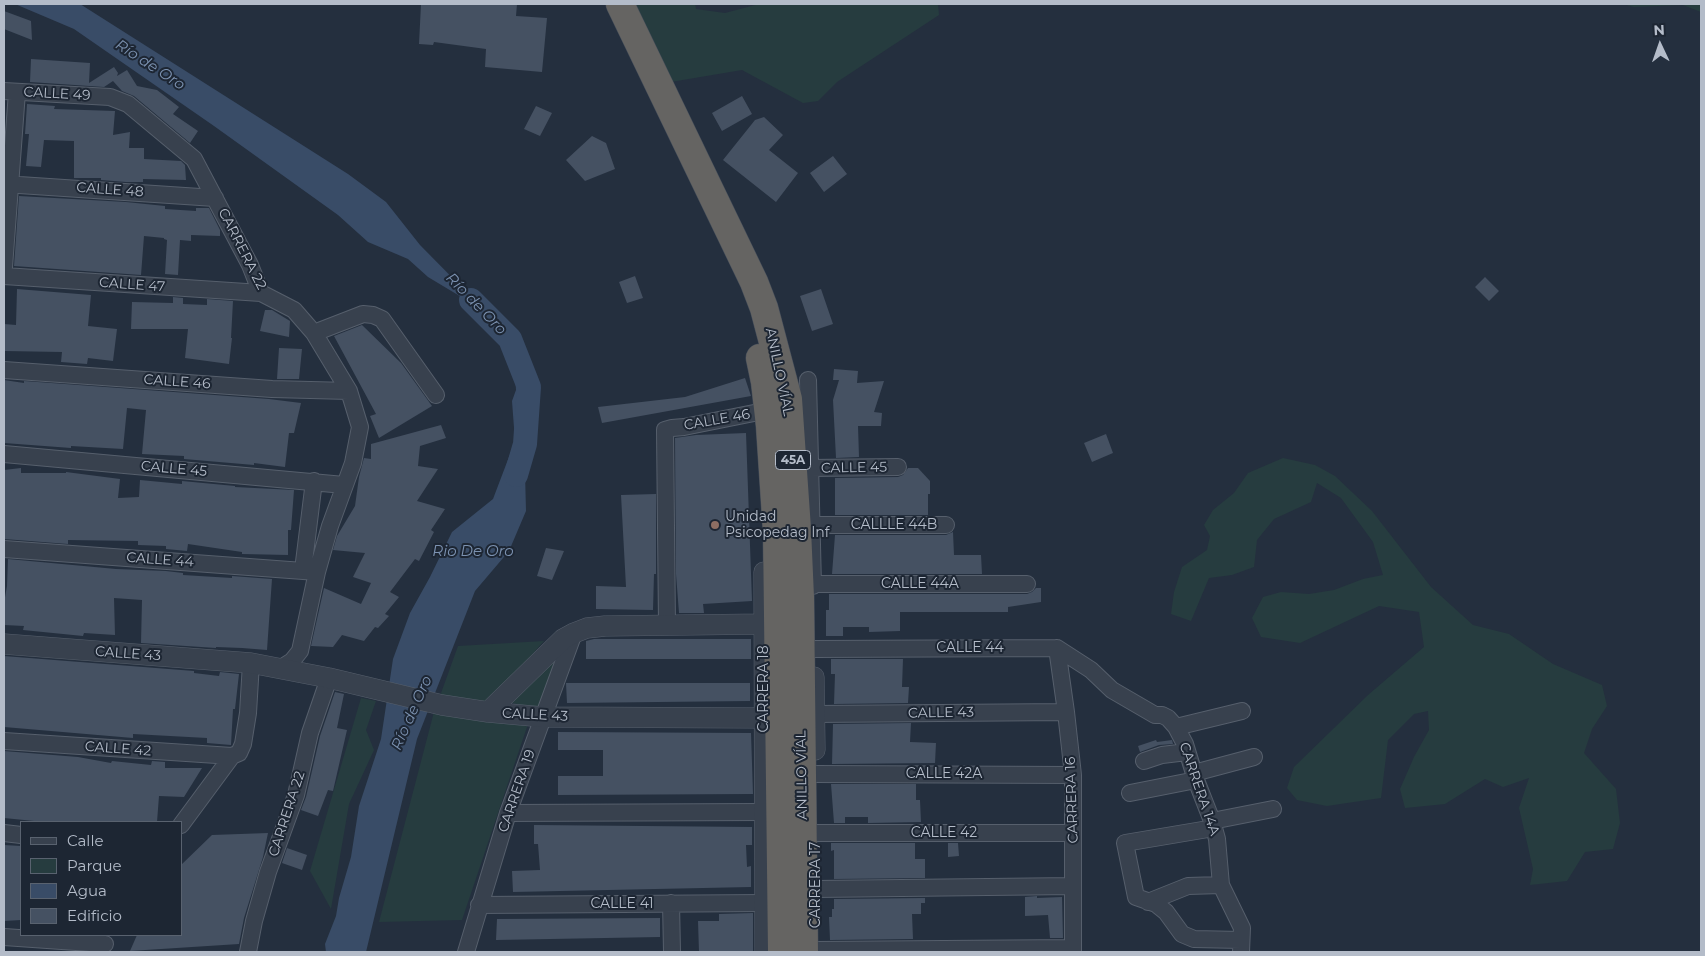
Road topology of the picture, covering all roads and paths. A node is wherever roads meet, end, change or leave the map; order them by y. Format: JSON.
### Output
{"nodes":[{"id":1,"x":602,"y":4,"type":"edge"},
{"id":2,"x":620,"y":4,"type":"edge"},
{"id":3,"x":10,"y":91,"type":"edge"},
{"id":4,"x":110,"y":97,"type":"joint"},
{"id":5,"x":7,"y":184,"type":"edge"},
{"id":6,"x":215,"y":198,"type":"junction"},
{"id":7,"x":4,"y":267,"type":"edge"},
{"id":8,"x":4,"y":276,"type":"edge"},
{"id":9,"x":261,"y":293,"type":"junction"},
{"id":10,"x":314,"y":333,"type":"junction"},
{"id":11,"x":4,"y":370,"type":"edge"},
{"id":12,"x":808,"y":380,"type":"dead end"},
{"id":13,"x":349,"y":391,"type":"junction"},
{"id":14,"x":436,"y":395,"type":"dead end"},
{"id":15,"x":769,"y":418,"type":"junction"},
{"id":16,"x":4,"y":454,"type":"edge"},
{"id":17,"x":898,"y":467,"type":"dead end"},
{"id":18,"x":810,"y":468,"type":"junction"},
{"id":19,"x":314,"y":481,"type":"junction"},
{"id":20,"x":344,"y":485,"type":"junction"},
{"id":21,"x":811,"y":525,"type":"junction"},
{"id":22,"x":946,"y":525,"type":"dead end"},
{"id":23,"x":4,"y":549,"type":"edge"},
{"id":24,"x":310,"y":571,"type":"junction"},
{"id":25,"x":1027,"y":584,"type":"dead end"},
{"id":26,"x":806,"y":590,"type":"junction"},
{"id":27,"x":764,"y":624,"type":"junction"},
{"id":28,"x":667,"y":625,"type":"junction"},
{"id":29,"x":574,"y":633,"type":"junction"},
{"id":30,"x":4,"y":644,"type":"edge"},
{"id":31,"x":814,"y":644,"type":"junction"},
{"id":32,"x":1056,"y":648,"type":"junction"},
{"id":33,"x":300,"y":651,"type":"junction"},
{"id":34,"x":251,"y":663,"type":"junction"},
{"id":35,"x":282,"y":668,"type":"junction"},
{"id":36,"x":320,"y":676,"type":"junction"},
{"id":37,"x":1242,"y":711,"type":"dead end"},
{"id":38,"x":488,"y":712,"type":"junction"},
{"id":39,"x":1066,"y":712,"type":"junction"},
{"id":40,"x":815,"y":714,"type":"junction"},
{"id":41,"x":543,"y":717,"type":"junction"},
{"id":42,"x":764,"y":718,"type":"junction"},
{"id":43,"x":1176,"y":727,"type":"junction"},
{"id":44,"x":4,"y":741,"type":"edge"},
{"id":45,"x":1187,"y":752,"type":"junction"},
{"id":46,"x":232,"y":756,"type":"junction"},
{"id":47,"x":1254,"y":757,"type":"dead end"},
{"id":48,"x":1144,"y":761,"type":"dead end"},
{"id":49,"x":815,"y":774,"type":"junction"},
{"id":50,"x":1073,"y":775,"type":"junction"},
{"id":51,"x":1195,"y":777,"type":"junction"},
{"id":52,"x":1130,"y":793,"type":"dead end"},
{"id":53,"x":1273,"y":809,"type":"dead end"},
{"id":54,"x":764,"y":812,"type":"junction"},
{"id":55,"x":508,"y":813,"type":"junction"},
{"id":56,"x":182,"y":824,"type":"edge"},
{"id":57,"x":1213,"y":825,"type":"junction"},
{"id":58,"x":4,"y":833,"type":"edge"},
{"id":59,"x":816,"y":833,"type":"junction"},
{"id":60,"x":1073,"y":833,"type":"junction"},
{"id":61,"x":20,"y":835,"type":"edge"},
{"id":62,"x":1221,"y":884,"type":"junction"},
{"id":63,"x":1073,"y":886,"type":"junction"},
{"id":64,"x":816,"y":889,"type":"junction"},
{"id":65,"x":1148,"y":902,"type":"junction"},
{"id":66,"x":765,"y":903,"type":"junction"},
{"id":67,"x":671,"y":904,"type":"junction"},
{"id":68,"x":479,"y":905,"type":"junction"},
{"id":69,"x":4,"y":937,"type":"edge"},
{"id":70,"x":105,"y":944,"type":"edge"},
{"id":71,"x":1241,"y":946,"type":"edge"},
{"id":72,"x":1073,"y":950,"type":"edge"},
{"id":73,"x":812,"y":951,"type":"edge"},
{"id":74,"x":248,"y":952,"type":"edge"},
{"id":75,"x":466,"y":952,"type":"edge"},
{"id":76,"x":672,"y":952,"type":"edge"},
{"id":77,"x":765,"y":952,"type":"edge"},
{"id":78,"x":782,"y":952,"type":"edge"}],
"edges":[{"from":1,"to":15,"type":"highway","name":"ANILLO VÍAL","number":"45A"},
{"from":2,"to":26,"type":"highway","name":"ANILLO VÍAL","number":"45A"},
{"from":3,"to":4,"type":"street","name":"CALLE 49"},
{"from":3,"to":5,"type":"street"},
{"from":4,"to":6,"type":"street","name":"CARRERA 22"},
{"from":5,"to":6,"type":"street","name":"CALLE 48"},
{"from":5,"to":7,"type":"street"},
{"from":6,"to":9,"type":"street","name":"CARRERA 22"},
{"from":8,"to":9,"type":"street","name":"CALLE 47"},
{"from":9,"to":10,"type":"street","name":"CARRERA 22"},
{"from":10,"to":13,"type":"street","name":"CARRERA 22"},
{"from":10,"to":14,"type":"street"},
{"from":11,"to":13,"type":"street","name":"CALLE 46"},
{"from":12,"to":18,"type":"street","name":"CARRERA 17"},
{"from":13,"to":20,"type":"street","name":"CARRERA 22"},
{"from":15,"to":27,"type":"street","name":"CARRERA 18"},
{"from":15,"to":28,"type":"street","name":"CALLE 46"},
{"from":15,"to":78,"type":"highway","name":"ANILLO VÍAL","number":"45A"},
{"from":16,"to":19,"type":"street","name":"CALLE 45"},
{"from":17,"to":18,"type":"street","name":"CALLE 45"},
{"from":18,"to":21,"type":"street","name":"CARRERA 17"},
{"from":19,"to":20,"type":"street","name":"CALLE 45"},
{"from":19,"to":24,"type":"street"},
{"from":20,"to":24,"type":"street","name":"CARRERA 22"},
{"from":21,"to":22,"type":"street","name":"CALLLE 44B"},
{"from":21,"to":26,"type":"street","name":"CARRERA 17"},
{"from":23,"to":24,"type":"street","name":"CALLE 44"},
{"from":24,"to":33,"type":"street","name":"CARRERA 22"},
{"from":25,"to":26,"type":"street","name":"CALLE 44A"},
{"from":26,"to":31,"type":"street","name":"CARRERA 17"},
{"from":26,"to":73,"type":"highway","name":"ANILLO VÍAL","number":"45A"},
{"from":27,"to":28,"type":"street"},
{"from":27,"to":42,"type":"street","name":"CARRERA 18"},
{"from":28,"to":29,"type":"street"},
{"from":29,"to":38,"type":"street"},
{"from":29,"to":41,"type":"street","name":"CARRERA 19"},
{"from":30,"to":34,"type":"street","name":"CALLE 43"},
{"from":31,"to":32,"type":"street","name":"CALLE 44"},
{"from":31,"to":40,"type":"street","name":"CARRERA 17"},
{"from":32,"to":39,"type":"street","name":"CARRERA 16"},
{"from":32,"to":43,"type":"street","name":"CARRERA 14A"},
{"from":33,"to":35,"type":"street"},
{"from":33,"to":36,"type":"street"},
{"from":34,"to":35,"type":"street","name":"CALLE 43"},
{"from":34,"to":46,"type":"street"},
{"from":35,"to":36,"type":"street","name":"CALLE 43"},
{"from":36,"to":38,"type":"street","name":"CALLE 43"},
{"from":36,"to":74,"type":"street","name":"CARRERA 22"},
{"from":37,"to":43,"type":"street"},
{"from":38,"to":41,"type":"street","name":"CALLE 43"},
{"from":39,"to":40,"type":"street","name":"CALLE 43"},
{"from":39,"to":50,"type":"street","name":"CARRERA 16"},
{"from":40,"to":49,"type":"street","name":"CARRERA 17"},
{"from":41,"to":42,"type":"street","name":"CALLE 43"},
{"from":41,"to":55,"type":"street","name":"CARRERA 19"},
{"from":42,"to":54,"type":"street","name":"CARRERA 18"},
{"from":43,"to":45,"type":"street","name":"CARRERA 14A"},
{"from":44,"to":46,"type":"street","name":"CALLE 42"},
{"from":45,"to":48,"type":"street"},
{"from":45,"to":51,"type":"street","name":"CARRERA 14A"},
{"from":46,"to":56,"type":"street"},
{"from":47,"to":51,"type":"street"},
{"from":49,"to":50,"type":"street","name":"CALLE 42A"},
{"from":49,"to":59,"type":"street","name":"CARRERA 17"},
{"from":50,"to":60,"type":"street","name":"CARRERA 16"},
{"from":51,"to":52,"type":"street"},
{"from":51,"to":57,"type":"street","name":"CARRERA 14A"},
{"from":53,"to":57,"type":"street"},
{"from":54,"to":55,"type":"street"},
{"from":54,"to":66,"type":"street","name":"CARRERA 18"},
{"from":55,"to":68,"type":"street","name":"CARRERA 19"},
{"from":57,"to":62,"type":"street","name":"CARRERA 14A"},
{"from":57,"to":65,"type":"street"},
{"from":58,"to":61,"type":"street"},
{"from":59,"to":60,"type":"street","name":"CALLE 42"},
{"from":59,"to":64,"type":"street","name":"CARRERA 17"},
{"from":60,"to":63,"type":"street","name":"CARRERA 16"},
{"from":62,"to":65,"type":"street"},
{"from":62,"to":71,"type":"street","name":"CARRERA 14A"},
{"from":63,"to":64,"type":"street"},
{"from":63,"to":72,"type":"street","name":"CARRERA 16"},
{"from":64,"to":73,"type":"street","name":"CARRERA 17"},
{"from":65,"to":71,"type":"street"},
{"from":66,"to":67,"type":"street","name":"CALLE 41"},
{"from":66,"to":77,"type":"street","name":"CARRERA 18"},
{"from":67,"to":68,"type":"street","name":"CALLE 41"},
{"from":67,"to":76,"type":"street"},
{"from":68,"to":75,"type":"street","name":"CARRERA 19"},
{"from":69,"to":70,"type":"street"},
{"from":72,"to":73,"type":"street"}]}
